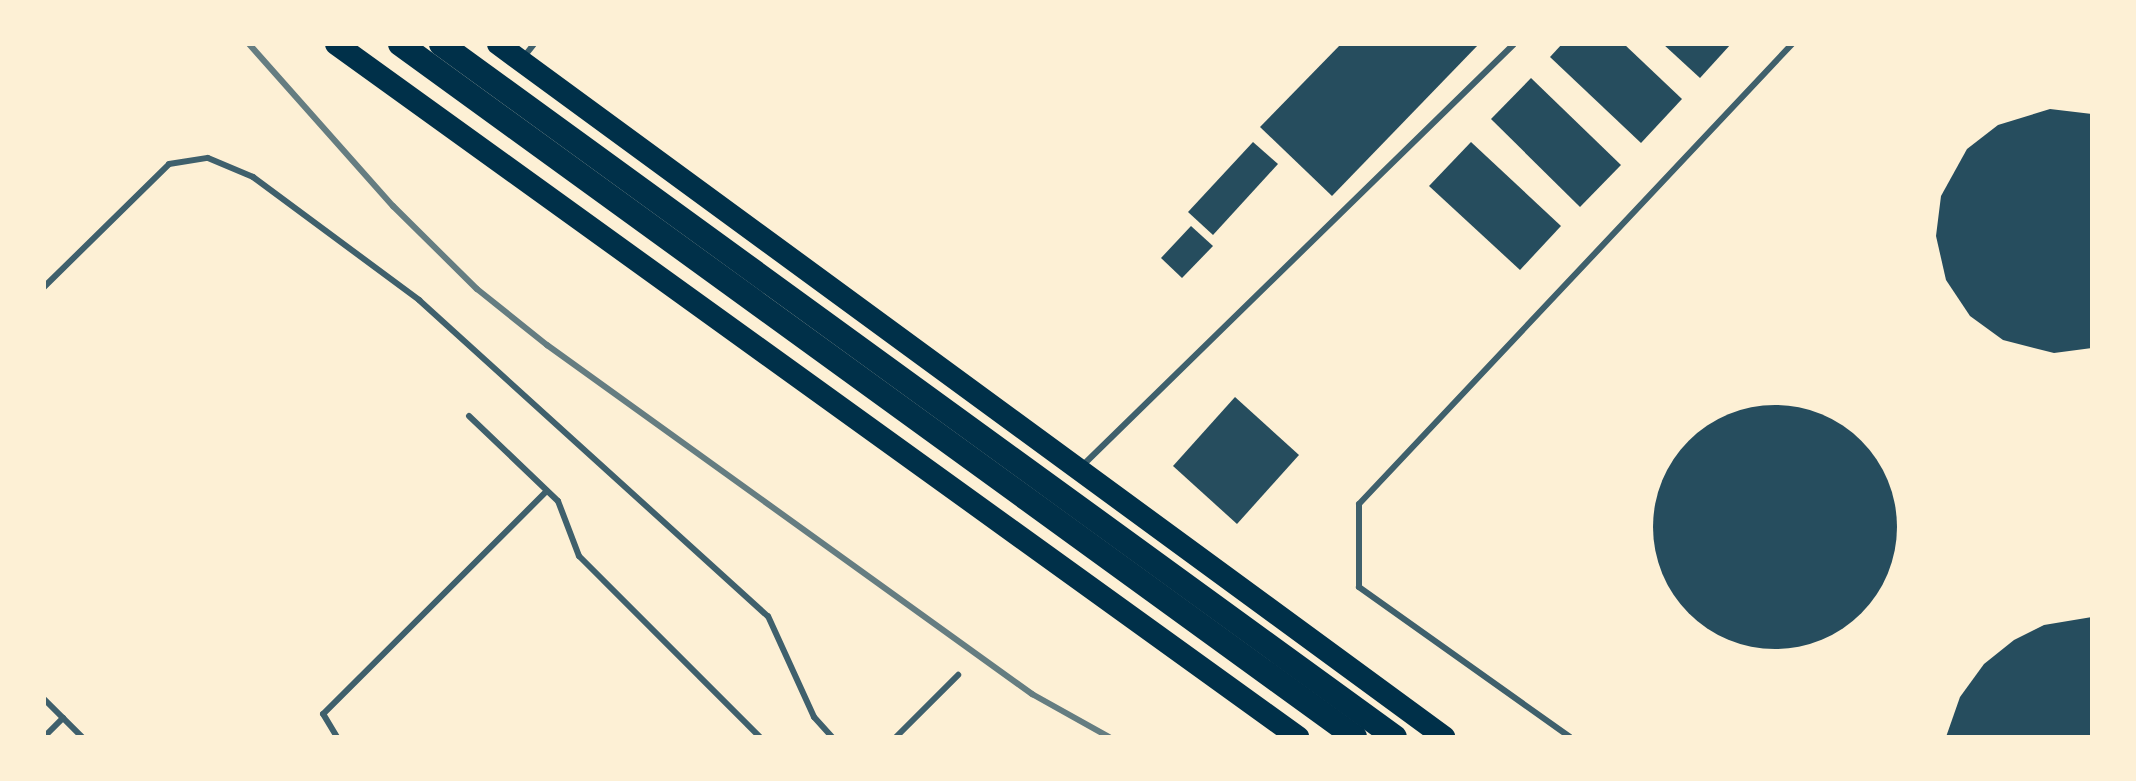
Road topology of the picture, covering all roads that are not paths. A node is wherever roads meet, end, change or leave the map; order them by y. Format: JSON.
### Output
{"nodes":[{"id":1,"x":336,"y":44,"type":"edge"},
{"id":2,"x":400,"y":44,"type":"edge"},
{"id":3,"x":441,"y":44,"type":"edge"},
{"id":4,"x":498,"y":44,"type":"edge"},
{"id":5,"x":1514,"y":44,"type":"edge"},
{"id":6,"x":1792,"y":44,"type":"edge"},
{"id":7,"x":528,"y":53,"type":"edge"},
{"id":8,"x":44,"y":287,"type":"edge"},
{"id":9,"x":469,"y":416,"type":"dead end"},
{"id":10,"x":1079,"y":470,"type":"junction"},
{"id":11,"x":547,"y":491,"type":"junction"},
{"id":12,"x":958,"y":675,"type":"dead end"},
{"id":13,"x":44,"y":699,"type":"edge"},
{"id":14,"x":63,"y":718,"type":"junction"},
{"id":15,"x":44,"y":737,"type":"edge"},
{"id":16,"x":82,"y":737,"type":"edge"},
{"id":17,"x":337,"y":737,"type":"edge"},
{"id":18,"x":760,"y":737,"type":"edge"},
{"id":19,"x":832,"y":737,"type":"edge"},
{"id":20,"x":896,"y":737,"type":"edge"},
{"id":21,"x":1298,"y":737,"type":"edge"},
{"id":22,"x":1355,"y":737,"type":"edge"},
{"id":23,"x":1395,"y":737,"type":"edge"},
{"id":24,"x":1444,"y":737,"type":"edge"},
{"id":25,"x":1570,"y":737,"type":"edge"}],
"edges":[{"from":1,"to":21,"type":"highway"},
{"from":2,"to":22,"type":"highway"},
{"from":3,"to":23,"type":"highway"},
{"from":4,"to":7,"type":"highway"},
{"from":5,"to":10,"type":"lane"},
{"from":6,"to":25,"type":"lane"},
{"from":7,"to":10,"type":"highway"},
{"from":8,"to":19,"type":"lane"},
{"from":9,"to":11,"type":"lane"},
{"from":10,"to":24,"type":"highway"},
{"from":11,"to":17,"type":"lane"},
{"from":11,"to":18,"type":"lane"},
{"from":12,"to":20,"type":"lane"},
{"from":13,"to":14,"type":"lane"},
{"from":14,"to":15,"type":"lane"},
{"from":14,"to":16,"type":"lane"}]}
